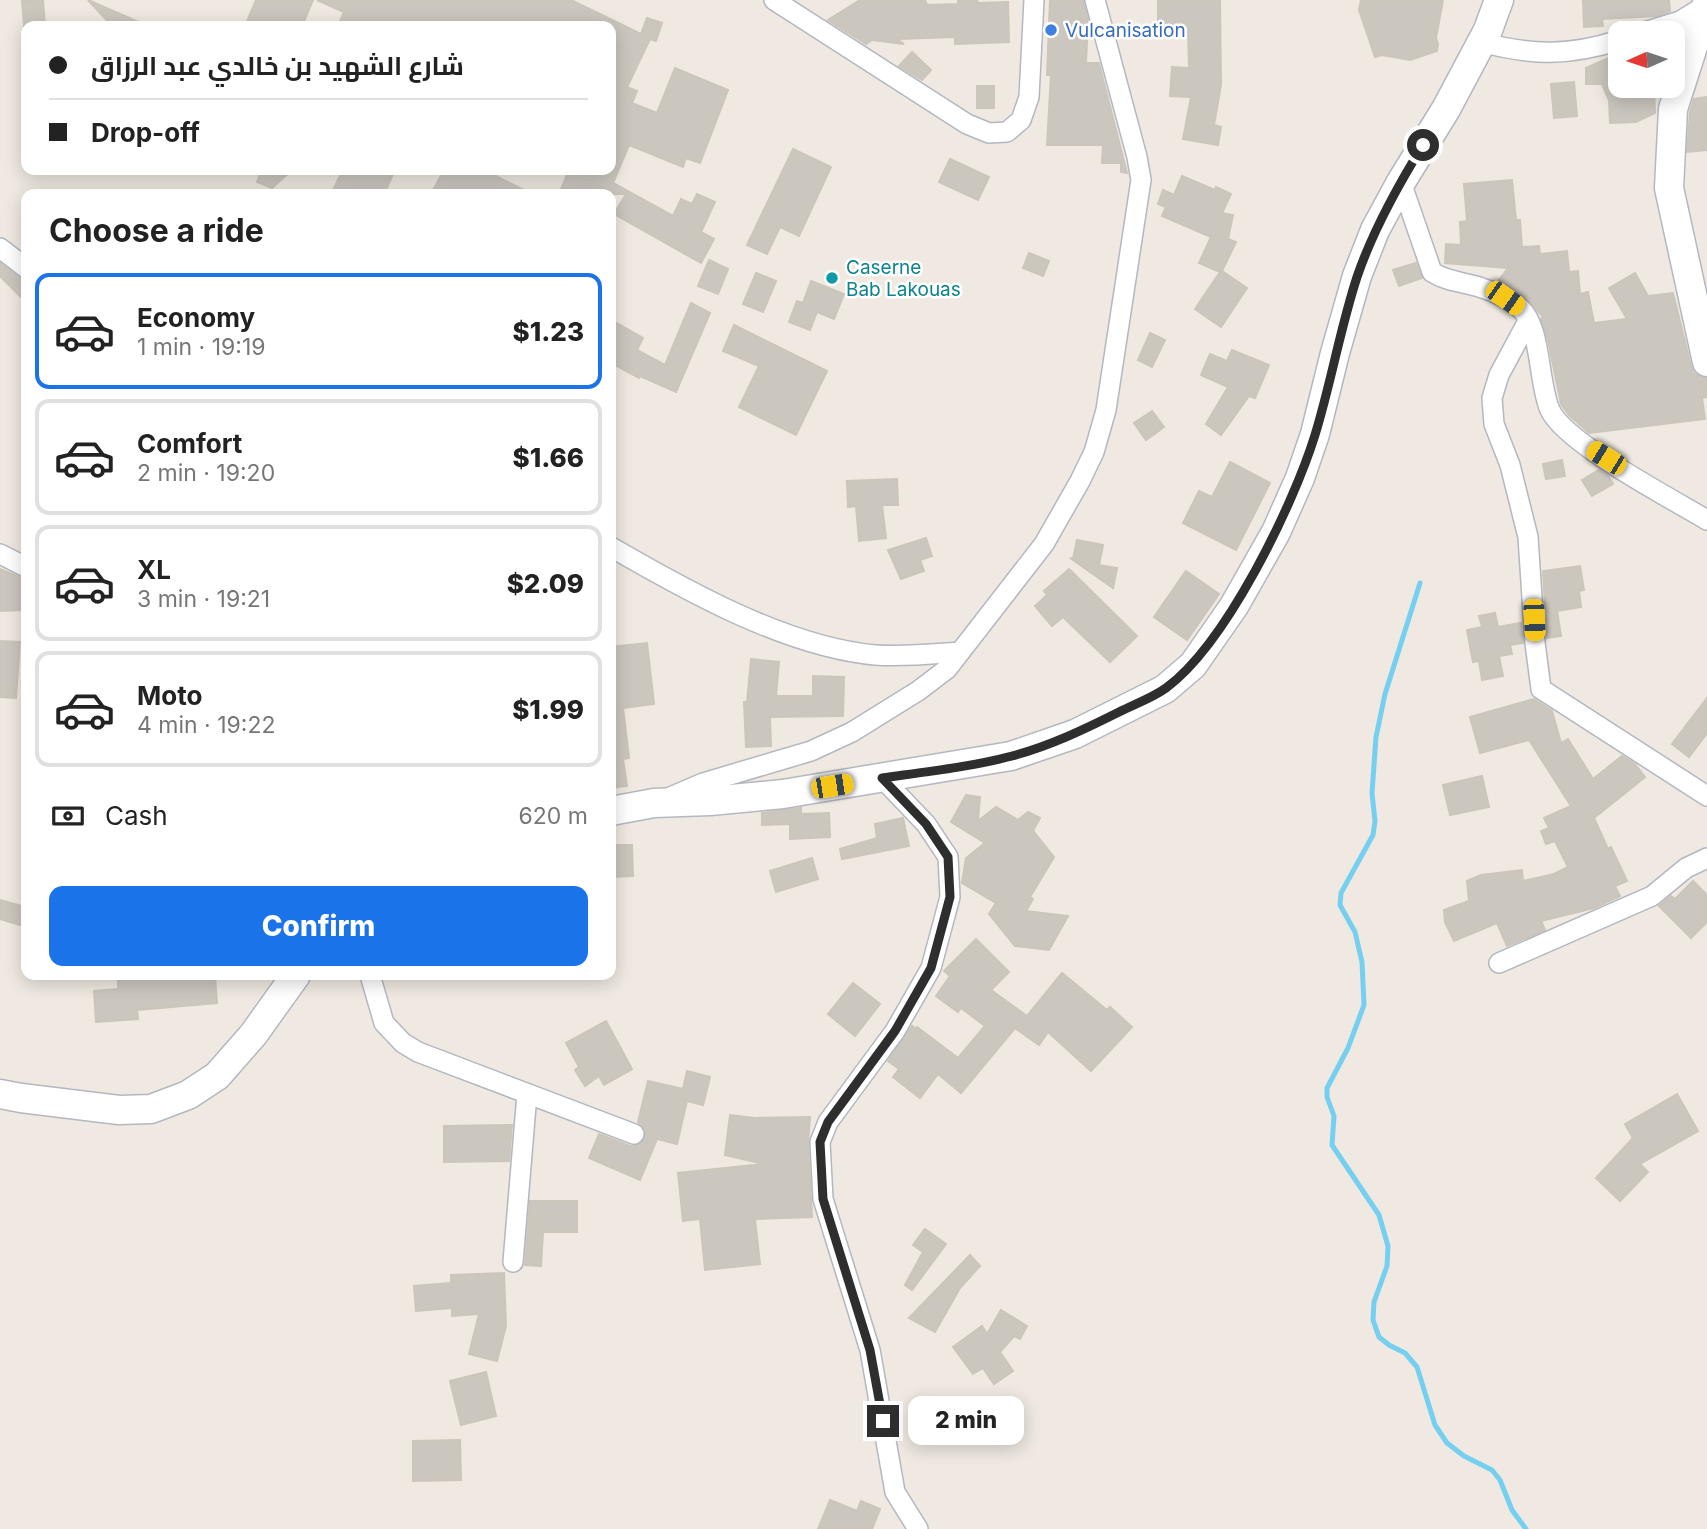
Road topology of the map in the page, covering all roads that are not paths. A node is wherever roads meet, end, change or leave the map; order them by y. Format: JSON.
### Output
{"nodes":[{"id":1,"x":774,"y":0,"type":"edge"},
{"id":2,"x":1034,"y":0,"type":"edge"},
{"id":3,"x":1095,"y":0,"type":"edge"},
{"id":4,"x":1499,"y":0,"type":"edge"},
{"id":5,"x":1707,"y":4,"type":"edge"},
{"id":6,"x":1679,"y":21,"type":"edge"},
{"id":7,"x":1481,"y":42,"type":"junction"},
{"id":8,"x":1608,"y":44,"type":"edge"},
{"id":9,"x":1401,"y":182,"type":"junction"},
{"id":10,"x":0,"y":248,"type":"edge"},
{"id":11,"x":21,"y":264,"type":"edge"},
{"id":12,"x":1528,"y":321,"type":"junction"},
{"id":13,"x":1707,"y":362,"type":"edge"},
{"id":14,"x":1707,"y":520,"type":"edge"},
{"id":15,"x":616,"y":550,"type":"edge"},
{"id":16,"x":0,"y":554,"type":"edge"},
{"id":17,"x":21,"y":565,"type":"edge"},
{"id":18,"x":960,"y":652,"type":"junction"},
{"id":19,"x":882,"y":778,"type":"junction"},
{"id":20,"x":1707,"y":796,"type":"edge"},
{"id":21,"x":654,"y":803,"type":"junction"},
{"id":22,"x":616,"y":810,"type":"edge"},
{"id":23,"x":1707,"y":858,"type":"edge"},
{"id":24,"x":1499,"y":963,"type":"dead end"},
{"id":25,"x":292,"y":980,"type":"edge"},
{"id":26,"x":371,"y":980,"type":"edge"},
{"id":27,"x":0,"y":1094,"type":"edge"},
{"id":28,"x":527,"y":1094,"type":"junction"},
{"id":29,"x":634,"y":1134,"type":"dead end"},
{"id":30,"x":513,"y":1262,"type":"dead end"},
{"id":31,"x":918,"y":1529,"type":"edge"}],
"edges":[{"from":1,"to":2,"type":"street"},
{"from":3,"to":18,"type":"street"},
{"from":4,"to":7,"type":"main road"},
{"from":5,"to":6,"type":"street"},
{"from":5,"to":13,"type":"main road"},
{"from":7,"to":8,"type":"street"},
{"from":7,"to":9,"type":"main road"},
{"from":9,"to":12,"type":"street"},
{"from":9,"to":19,"type":"main road"},
{"from":10,"to":11,"type":"street"},
{"from":12,"to":14,"type":"street"},
{"from":12,"to":20,"type":"street"},
{"from":15,"to":18,"type":"street"},
{"from":16,"to":17,"type":"street"},
{"from":18,"to":21,"type":"street"},
{"from":19,"to":21,"type":"main road"},
{"from":19,"to":31,"type":"street"},
{"from":21,"to":22,"type":"main road"},
{"from":23,"to":24,"type":"street"},
{"from":25,"to":27,"type":"main road"},
{"from":26,"to":28,"type":"street"},
{"from":28,"to":29,"type":"street"},
{"from":28,"to":30,"type":"street"}]}
